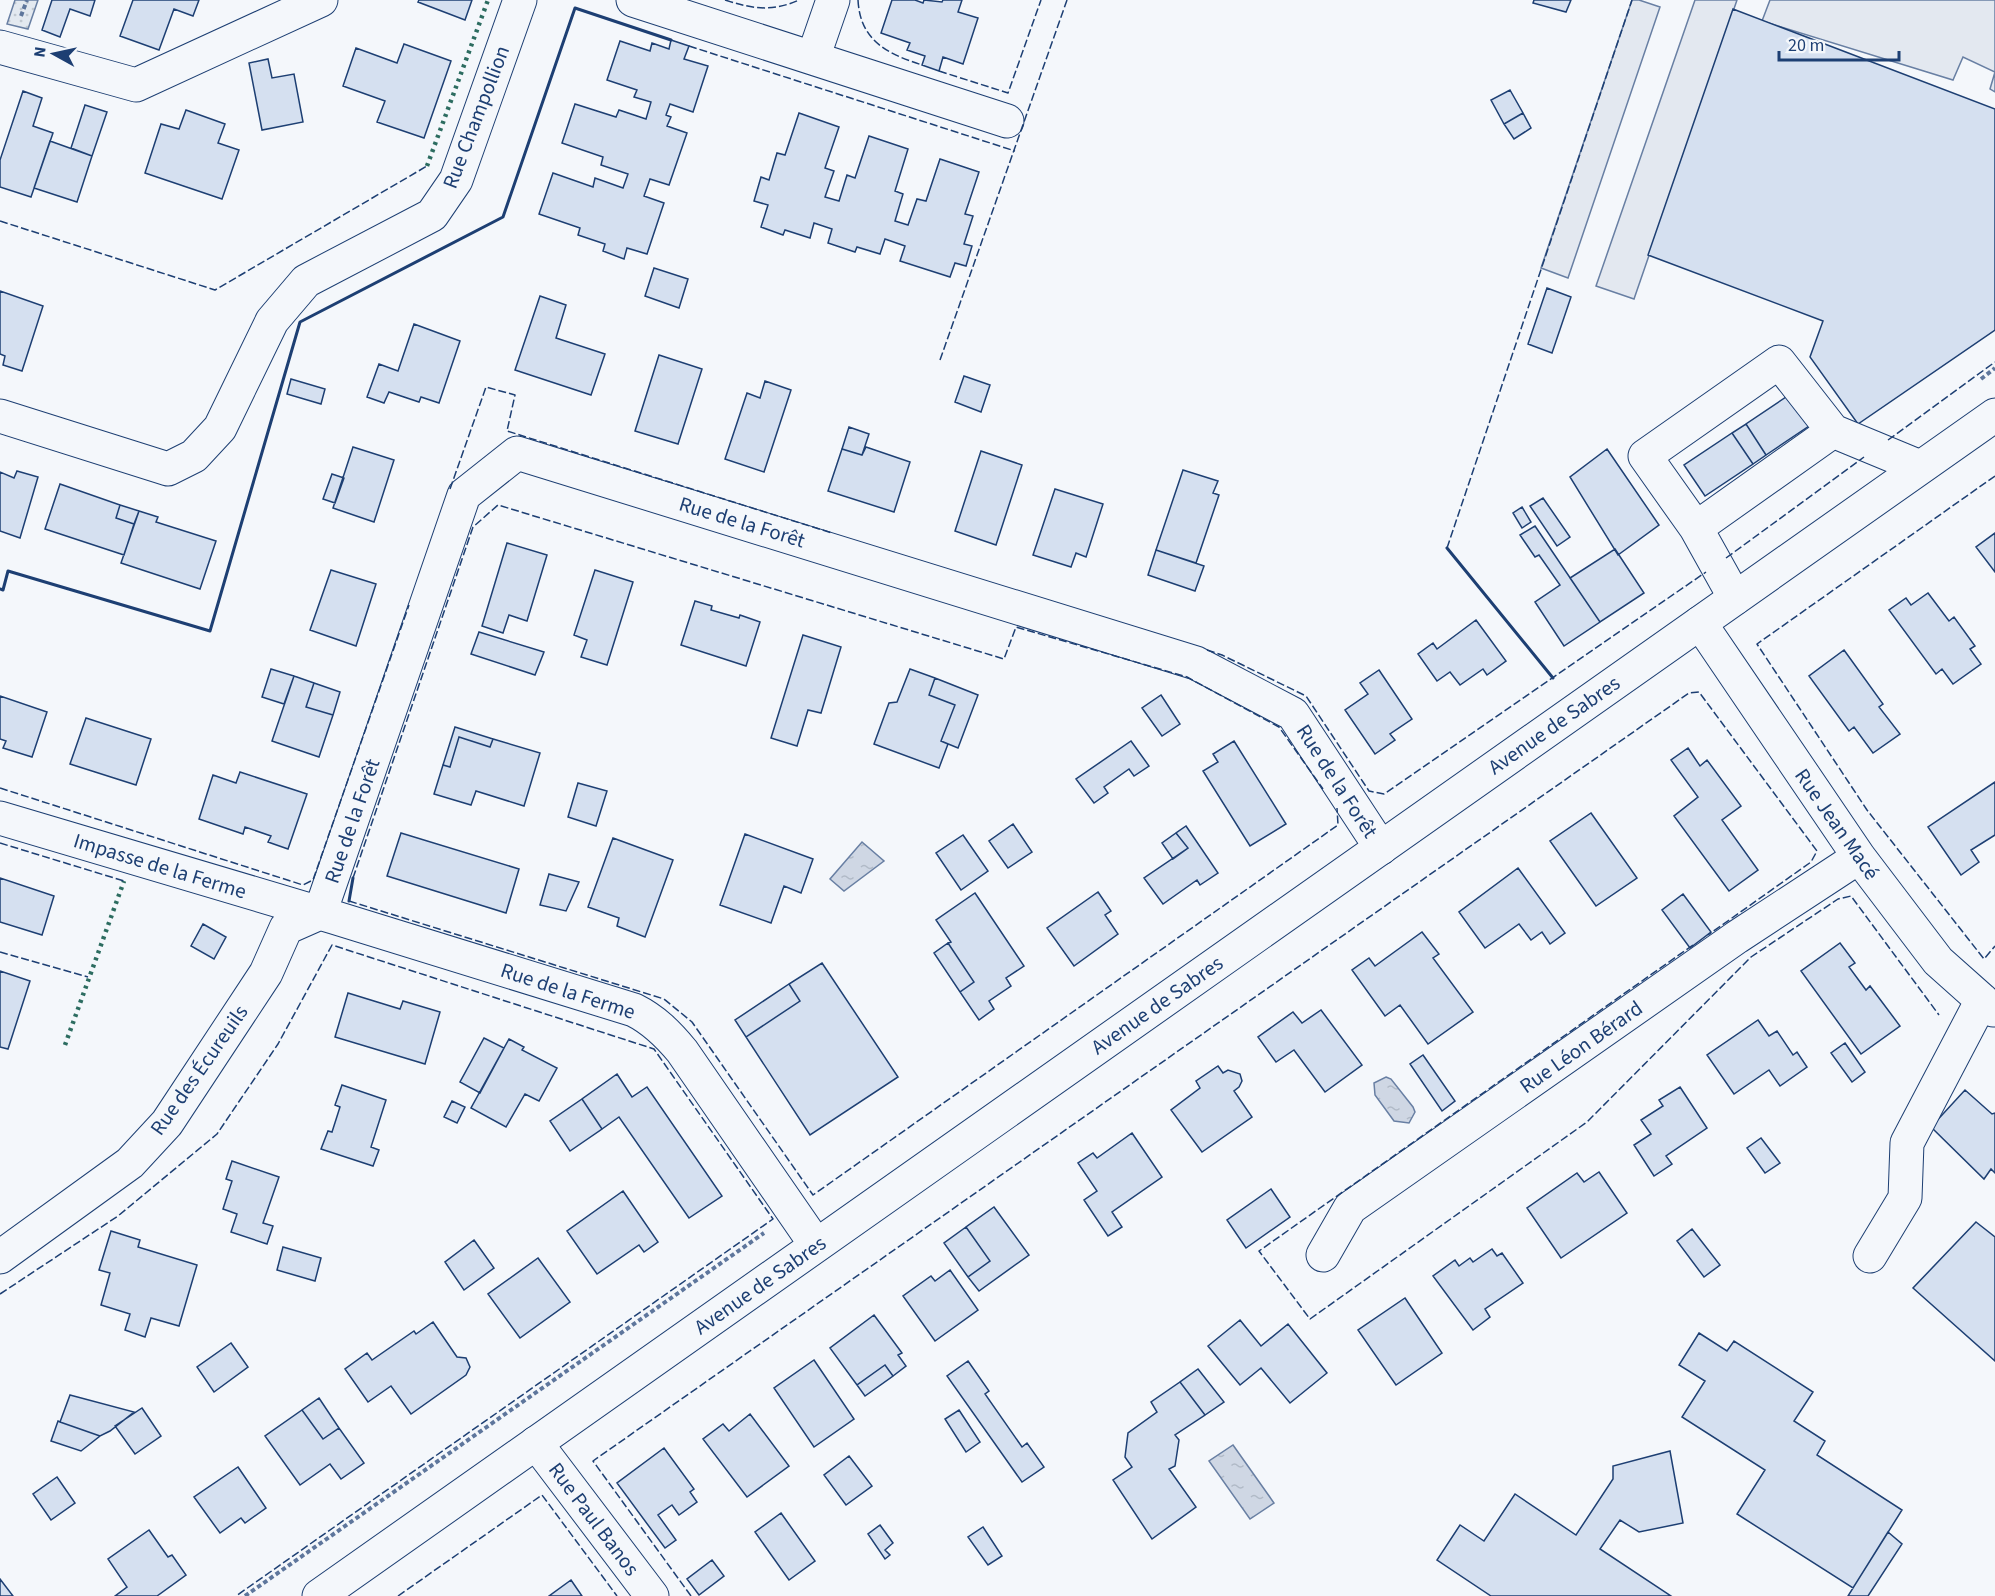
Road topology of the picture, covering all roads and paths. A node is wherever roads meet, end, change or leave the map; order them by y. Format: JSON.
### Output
{"nodes":[{"id":1,"x":321,"y":0,"type":"edge"},
{"id":2,"x":520,"y":0,"type":"edge"},
{"id":3,"x":633,"y":0,"type":"edge"},
{"id":4,"x":833,"y":0,"type":"edge"},
{"id":5,"x":0,"y":47,"type":"edge"},
{"id":6,"x":813,"y":58,"type":"junction"},
{"id":7,"x":1008,"y":121,"type":"dead end"},
{"id":8,"x":1995,"y":415,"type":"edge"},
{"id":9,"x":0,"y":416,"type":"edge"},
{"id":10,"x":1833,"y":432,"type":"junction"},
{"id":11,"x":1920,"y":467,"type":"junction"},
{"id":12,"x":1696,"y":528,"type":"junction"},
{"id":13,"x":1735,"y":598,"type":"junction"},
{"id":14,"x":1700,"y":623,"type":"junction"},
{"id":15,"x":0,"y":818,"type":"edge"},
{"id":16,"x":1381,"y":848,"type":"junction"},
{"id":17,"x":1859,"y":857,"type":"junction"},
{"id":18,"x":320,"y":913,"type":"junction"},
{"id":19,"x":816,"y":1245,"type":"junction"},
{"id":20,"x":1323,"y":1255,"type":"dead end"},
{"id":21,"x":1870,"y":1256,"type":"dead end"},
{"id":22,"x":0,"y":1257,"type":"edge"},
{"id":23,"x":536,"y":1443,"type":"junction"},
{"id":24,"x":319,"y":1596,"type":"edge"},
{"id":25,"x":652,"y":1596,"type":"edge"}],
"edges":[{"from":1,"to":5,"type":"street"},
{"from":2,"to":9,"type":"street","name":"Rue Champollion"},
{"from":3,"to":6,"type":"street"},
{"from":4,"to":6,"type":"street"},
{"from":6,"to":7,"type":"street"},
{"from":8,"to":11,"type":"street","name":"Avenue de Sabres"},
{"from":10,"to":11,"type":"street"},
{"from":10,"to":12,"type":"street"},
{"from":10,"to":12,"type":"street"},
{"from":11,"to":13,"type":"street","name":"Avenue de Sabres"},
{"from":12,"to":13,"type":"street"},
{"from":13,"to":14,"type":"street","name":"Avenue de Sabres"},
{"from":14,"to":16,"type":"street","name":"Avenue de Sabres"},
{"from":14,"to":17,"type":"street","name":"Rue Jean Macé"},
{"from":15,"to":18,"type":"street","name":"Impasse de la Ferme"},
{"from":16,"to":18,"type":"street","name":"Rue de la Forêt"},
{"from":16,"to":19,"type":"street","name":"Avenue de Sabres"},
{"from":17,"to":20,"type":"street","name":"Rue Léon Bérard"},
{"from":17,"to":21,"type":"street","name":"Rue Jean Macé"},
{"from":18,"to":19,"type":"street","name":"Rue de la Ferme"},
{"from":18,"to":22,"type":"street","name":"Rue des Écureuils"},
{"from":19,"to":23,"type":"street","name":"Avenue de Sabres"},
{"from":23,"to":24,"type":"street","name":"Avenue de Sabres"},
{"from":23,"to":25,"type":"street","name":"Rue Paul Banos"}]}
